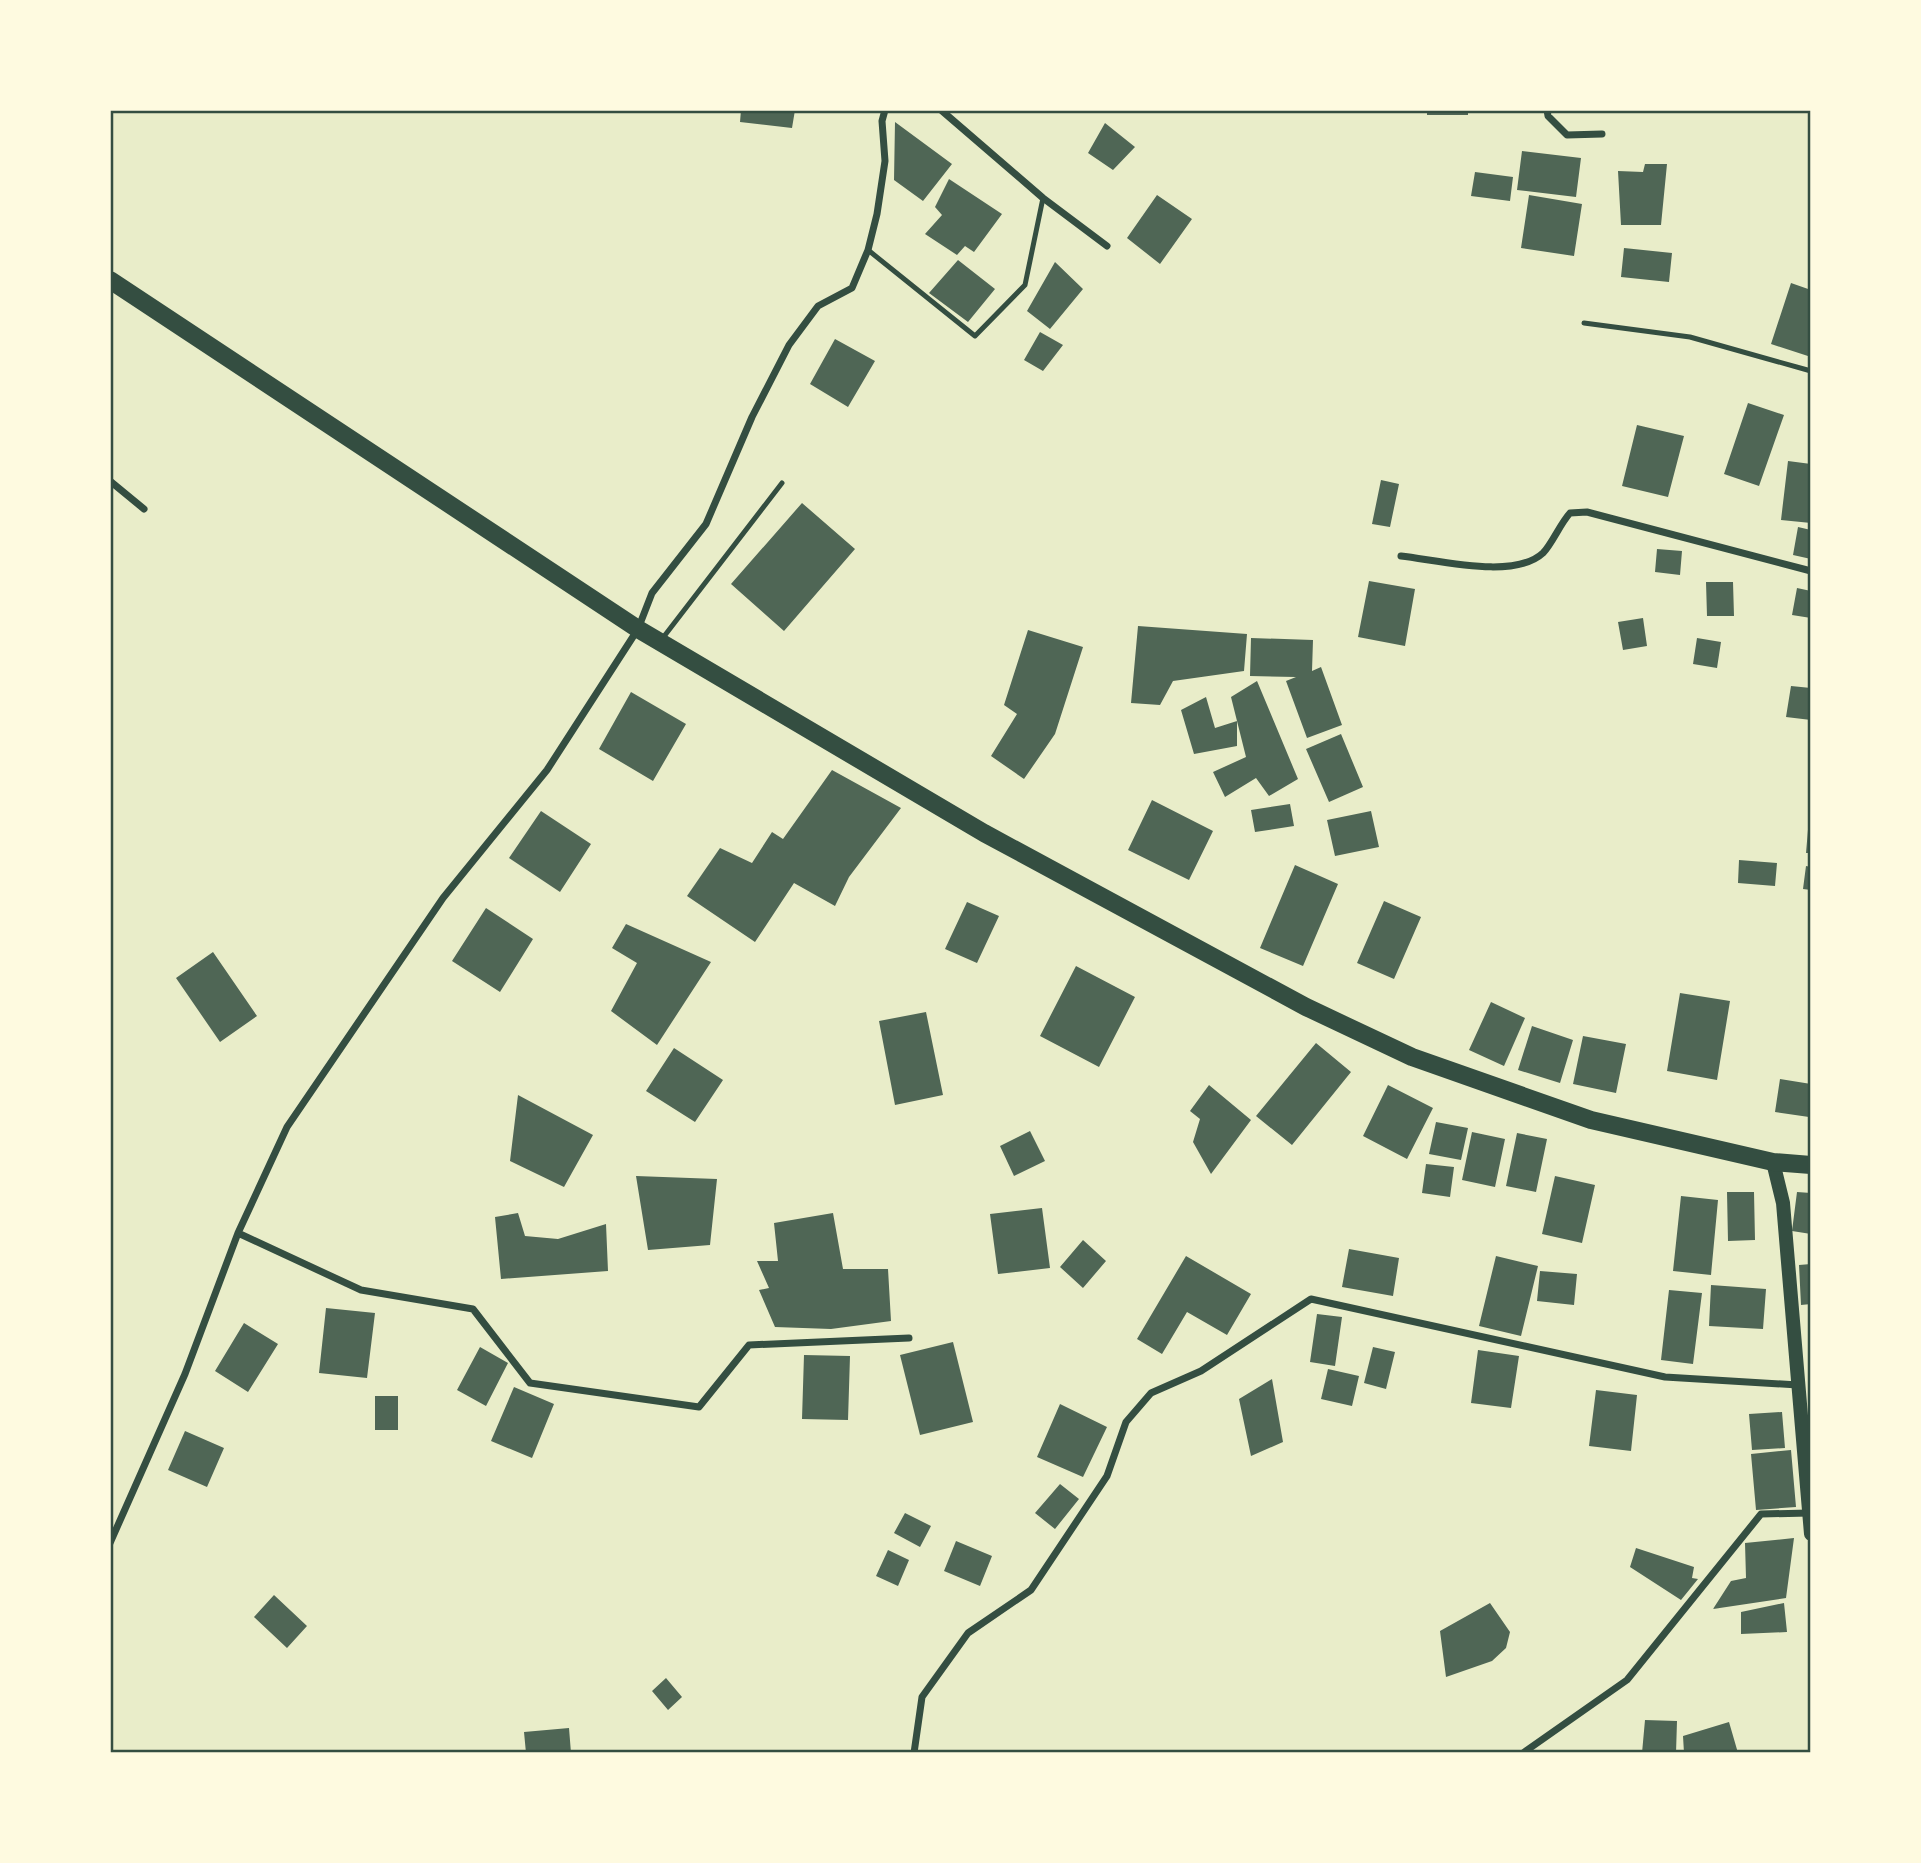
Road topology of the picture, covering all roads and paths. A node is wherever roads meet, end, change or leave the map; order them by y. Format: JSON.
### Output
{"nodes":[{"id":1,"x":885,"y":110,"type":"edge"},
{"id":2,"x":941,"y":110,"type":"edge"},
{"id":3,"x":1547,"y":110,"type":"edge"},
{"id":4,"x":1602,"y":134,"type":"dead end"},
{"id":5,"x":1043,"y":198,"type":"junction"},
{"id":6,"x":1107,"y":246,"type":"dead end"},
{"id":7,"x":868,"y":250,"type":"junction"},
{"id":8,"x":110,"y":280,"type":"edge"},
{"id":9,"x":1584,"y":323,"type":"dead end"},
{"id":10,"x":1811,"y":371,"type":"edge"},
{"id":11,"x":110,"y":481,"type":"edge"},
{"id":12,"x":782,"y":483,"type":"dead end"},
{"id":13,"x":144,"y":509,"type":"dead end"},
{"id":14,"x":1401,"y":556,"type":"dead end"},
{"id":15,"x":1811,"y":571,"type":"edge"},
{"id":16,"x":638,"y":629,"type":"junction"},
{"id":17,"x":660,"y":642,"type":"junction"},
{"id":18,"x":1773,"y":1162,"type":"junction"},
{"id":19,"x":1811,"y":1165,"type":"edge"},
{"id":20,"x":238,"y":1233,"type":"junction"},
{"id":21,"x":909,"y":1338,"type":"dead end"},
{"id":22,"x":1798,"y":1385,"type":"junction"},
{"id":23,"x":1809,"y":1513,"type":"junction"},
{"id":24,"x":1811,"y":1534,"type":"edge"},
{"id":25,"x":110,"y":1543,"type":"edge"},
{"id":26,"x":914,"y":1753,"type":"edge"},
{"id":27,"x":1523,"y":1753,"type":"edge"}],
"edges":[{"from":1,"to":7,"type":"street"},
{"from":2,"to":5,"type":"street"},
{"from":3,"to":4,"type":"street"},
{"from":5,"to":6,"type":"street"},
{"from":5,"to":7,"type":"lane"},
{"from":7,"to":16,"type":"street"},
{"from":8,"to":16,"type":"main road"},
{"from":9,"to":10,"type":"lane"},
{"from":11,"to":13,"type":"street"},
{"from":12,"to":17,"type":"lane"},
{"from":14,"to":15,"type":"street"},
{"from":16,"to":17,"type":"main road"},
{"from":16,"to":20,"type":"street"},
{"from":17,"to":18,"type":"main road"},
{"from":18,"to":19,"type":"main road"},
{"from":18,"to":22,"type":"main road"},
{"from":20,"to":21,"type":"street"},
{"from":20,"to":25,"type":"street"},
{"from":22,"to":23,"type":"main road"},
{"from":22,"to":26,"type":"street"},
{"from":23,"to":24,"type":"main road"},
{"from":23,"to":27,"type":"street"}]}
